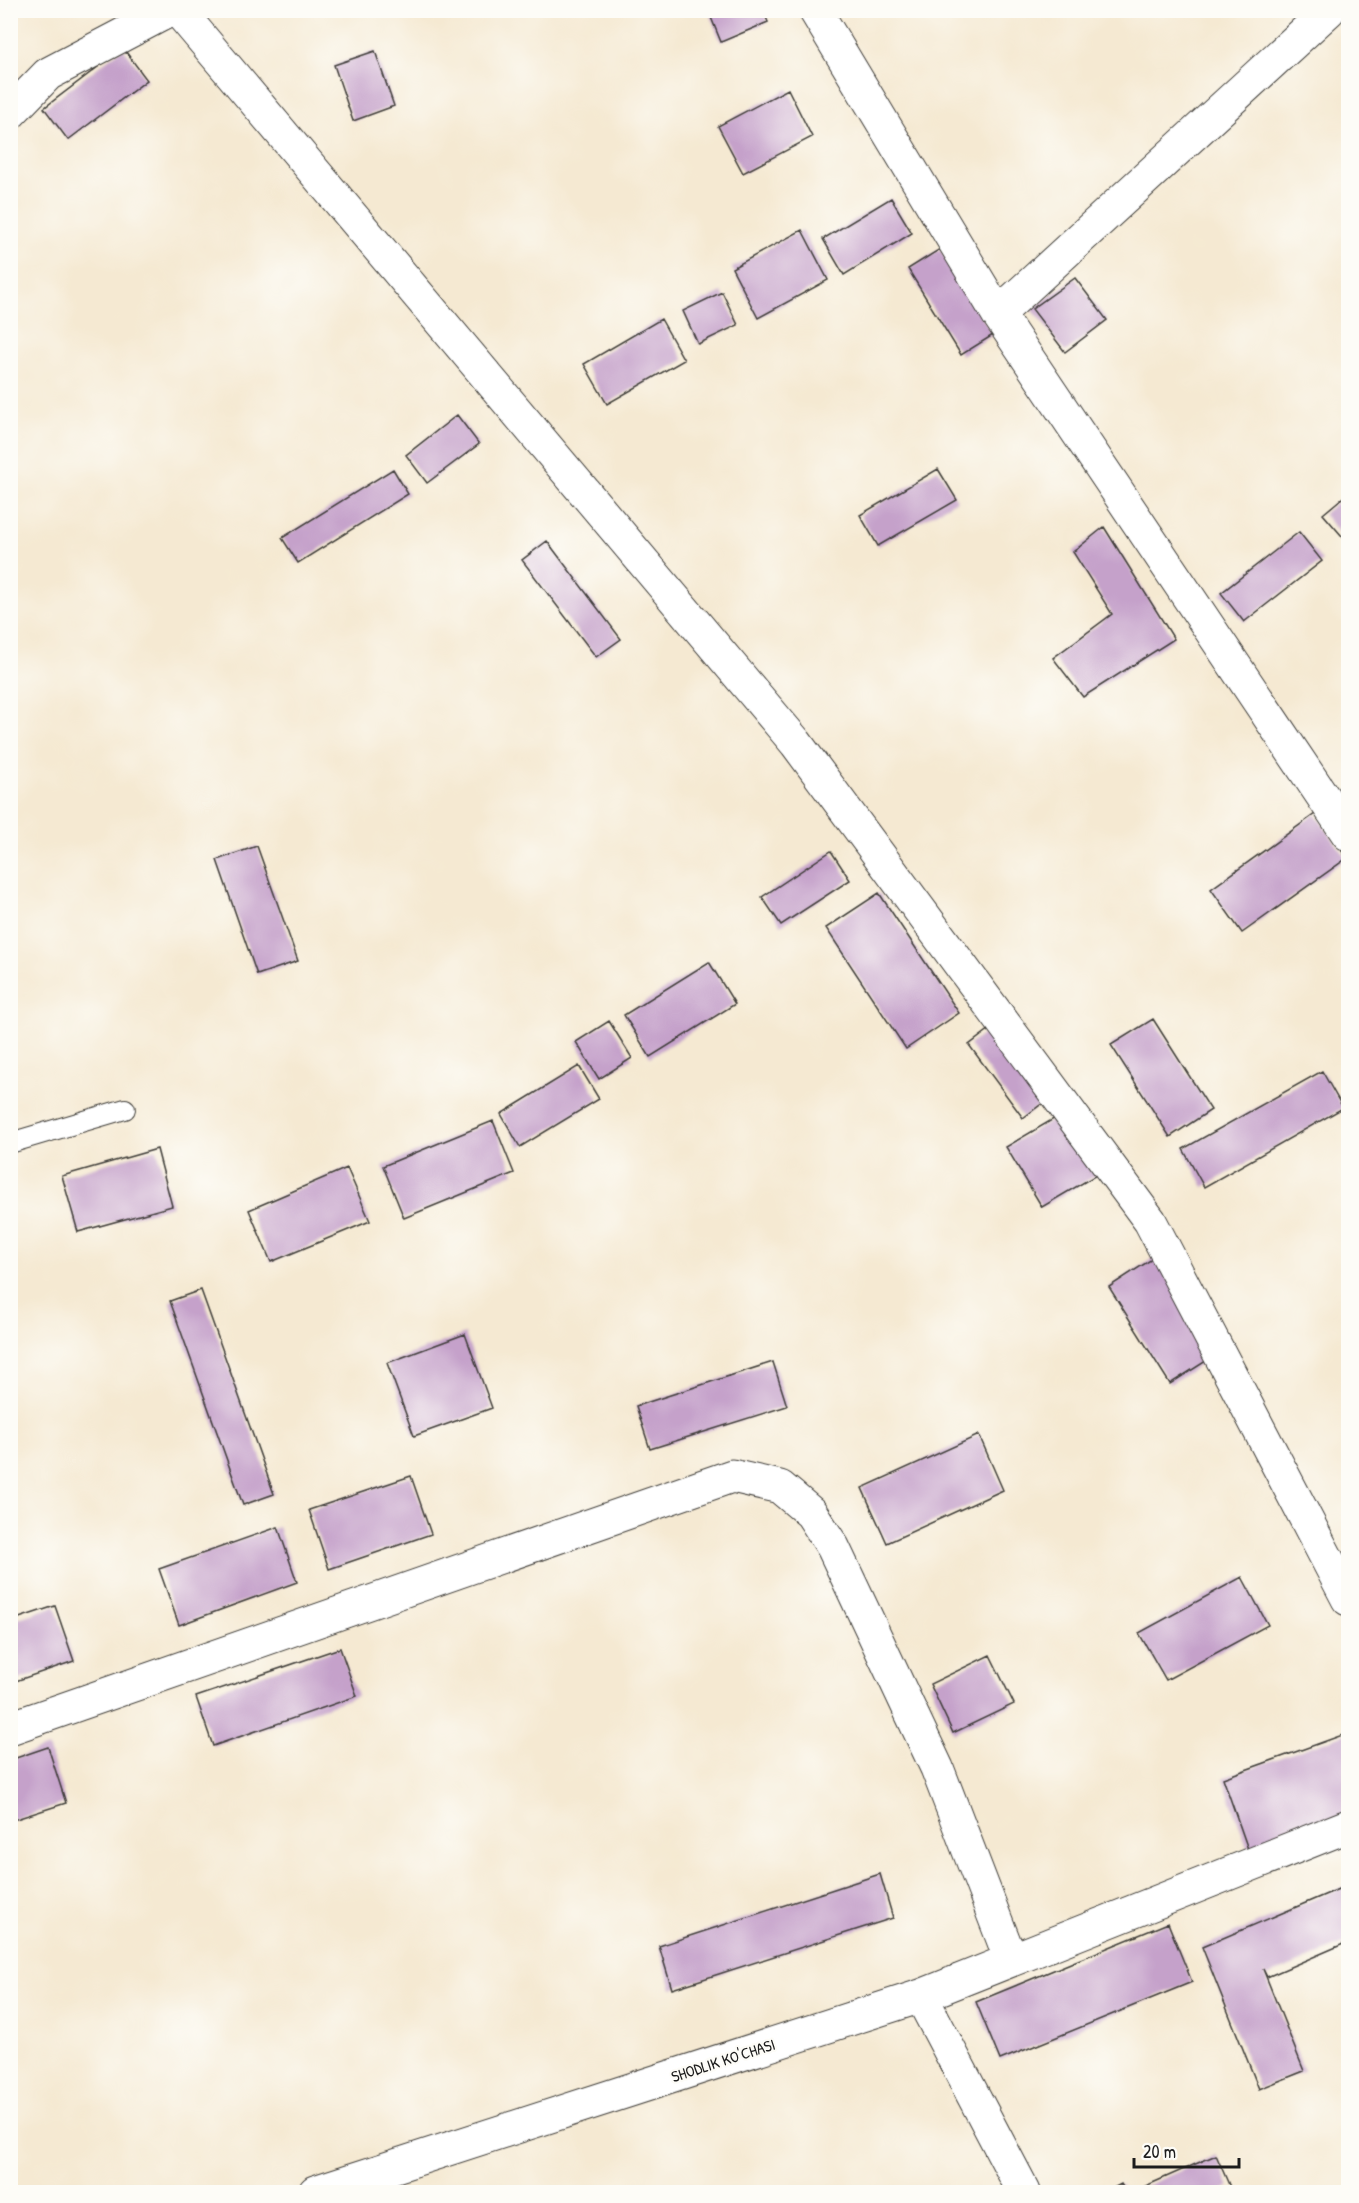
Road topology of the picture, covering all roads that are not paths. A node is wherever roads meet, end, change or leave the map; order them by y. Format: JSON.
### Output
{"nodes":[{"id":1,"x":170,"y":10,"type":"edge"},
{"id":2,"x":178,"y":10,"type":"edge"},
{"id":3,"x":815,"y":10,"type":"edge"},
{"id":4,"x":1329,"y":10,"type":"edge"},
{"id":5,"x":10,"y":113,"type":"edge"},
{"id":6,"x":998,"y":314,"type":"junction"},
{"id":7,"x":1348,"y":834,"type":"edge"},
{"id":8,"x":125,"y":1109,"type":"dead end"},
{"id":9,"x":10,"y":1143,"type":"edge"},
{"id":10,"x":1348,"y":1599,"type":"edge"},
{"id":11,"x":10,"y":1728,"type":"edge"},
{"id":12,"x":1348,"y":1826,"type":"edge"},
{"id":13,"x":1011,"y":1960,"type":"junction"},
{"id":14,"x":921,"y":1996,"type":"junction"},
{"id":15,"x":315,"y":2193,"type":"edge"},
{"id":16,"x":1024,"y":2193,"type":"edge"}],
"edges":[{"from":1,"to":5,"type":"street"},
{"from":2,"to":10,"type":"street"},
{"from":3,"to":6,"type":"street"},
{"from":4,"to":6,"type":"street"},
{"from":6,"to":7,"type":"street"},
{"from":8,"to":9,"type":"lane"},
{"from":11,"to":13,"type":"street"},
{"from":12,"to":13,"type":"street","name":"SHODLIK KO'CHASI"},
{"from":13,"to":14,"type":"street","name":"SHODLIK KO'CHASI"},
{"from":14,"to":15,"type":"street","name":"SHODLIK KO'CHASI"},
{"from":14,"to":16,"type":"street"}]}
